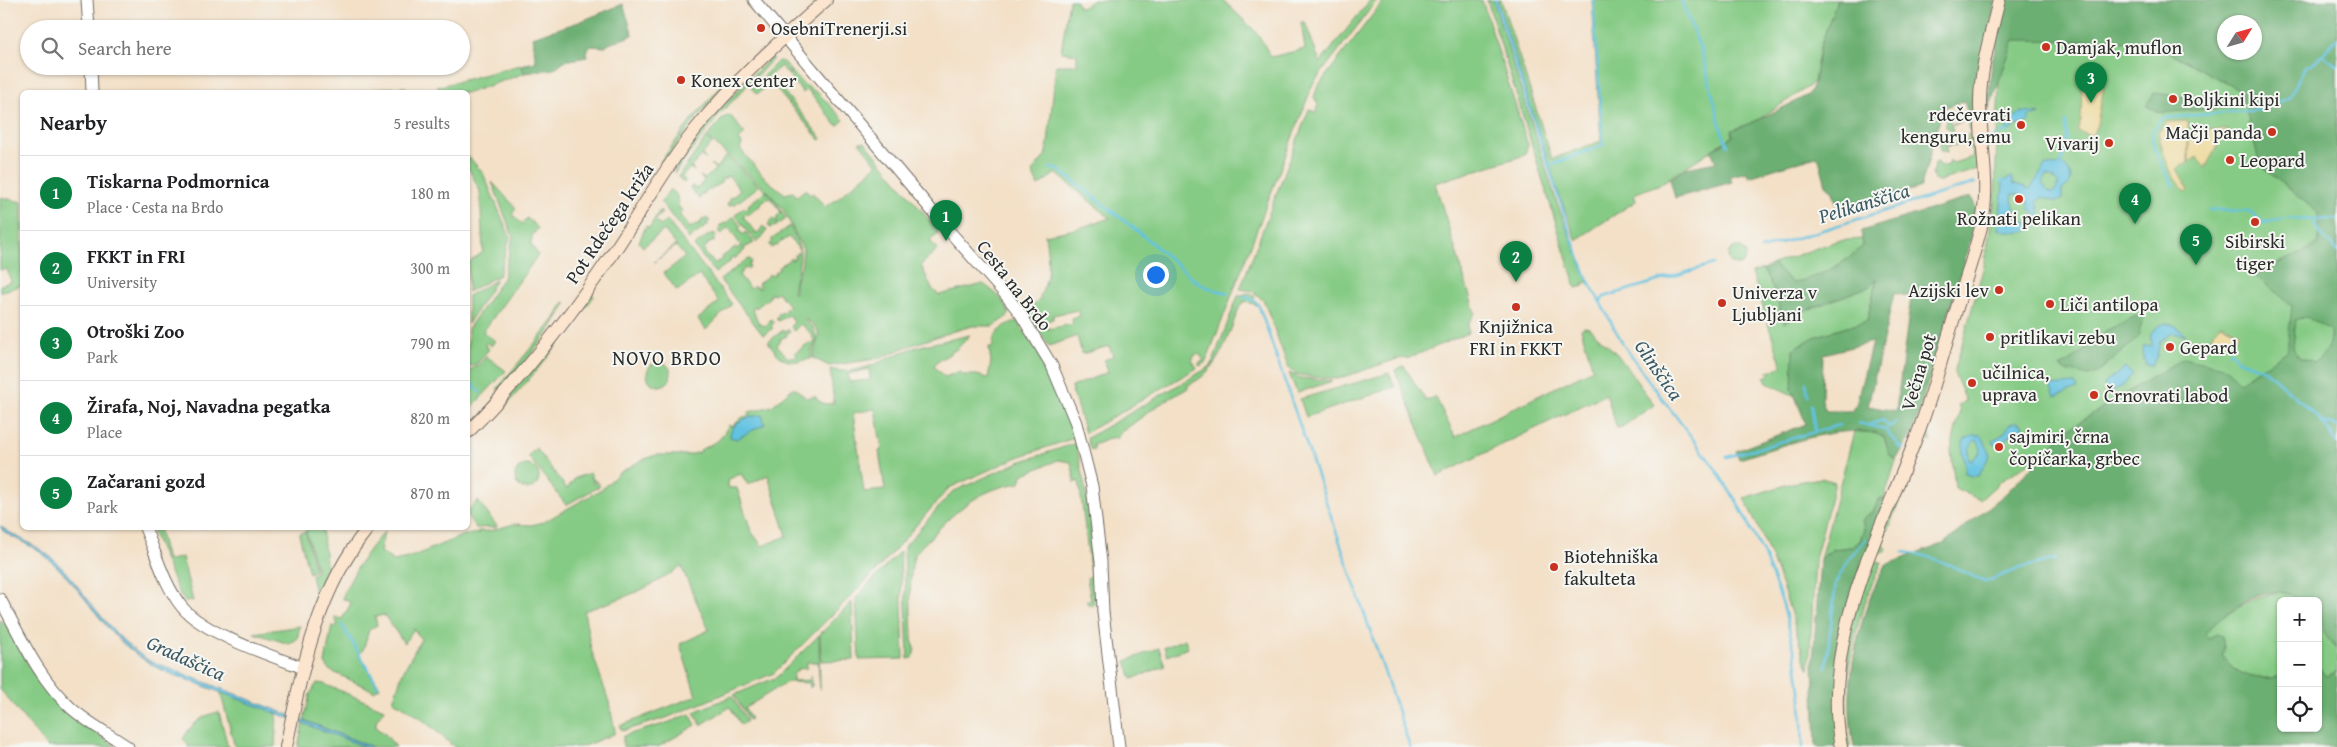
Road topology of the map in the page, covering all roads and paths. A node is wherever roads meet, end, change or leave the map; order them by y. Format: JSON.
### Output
{"nodes":[{"id":1,"x":87,"y":0,"type":"edge"},
{"id":2,"x":754,"y":0,"type":"edge"},
{"id":3,"x":826,"y":0,"type":"edge"},
{"id":4,"x":1999,"y":0,"type":"edge"},
{"id":5,"x":88,"y":20,"type":"edge"},
{"id":6,"x":784,"y":37,"type":"junction"},
{"id":7,"x":91,"y":75,"type":"edge"},
{"id":8,"x":92,"y":90,"type":"edge"},
{"id":9,"x":470,"y":430,"type":"edge"},
{"id":10,"x":146,"y":530,"type":"edge"},
{"id":11,"x":367,"y":530,"type":"edge"},
{"id":12,"x":0,"y":599,"type":"edge"},
{"id":13,"x":304,"y":668,"type":"junction"},
{"id":14,"x":128,"y":747,"type":"edge"},
{"id":15,"x":286,"y":747,"type":"edge"},
{"id":16,"x":1119,"y":747,"type":"edge"},
{"id":17,"x":1841,"y":747,"type":"edge"}],
"edges":[{"from":1,"to":5,"type":"street"},
{"from":2,"to":6,"type":"street","name":"Cesta na Brdo"},
{"from":3,"to":6,"type":"main road","name":"Pot Rdečega križa"},
{"from":4,"to":17,"type":"main road","name":"Večna pot"},
{"from":6,"to":9,"type":"main road","name":"Pot Rdečega križa"},
{"from":6,"to":16,"type":"street","name":"Cesta na Brdo"},
{"from":7,"to":8,"type":"street"},
{"from":10,"to":13,"type":"street"},
{"from":11,"to":13,"type":"main road"},
{"from":12,"to":14,"type":"street"},
{"from":13,"to":15,"type":"main road"}]}
